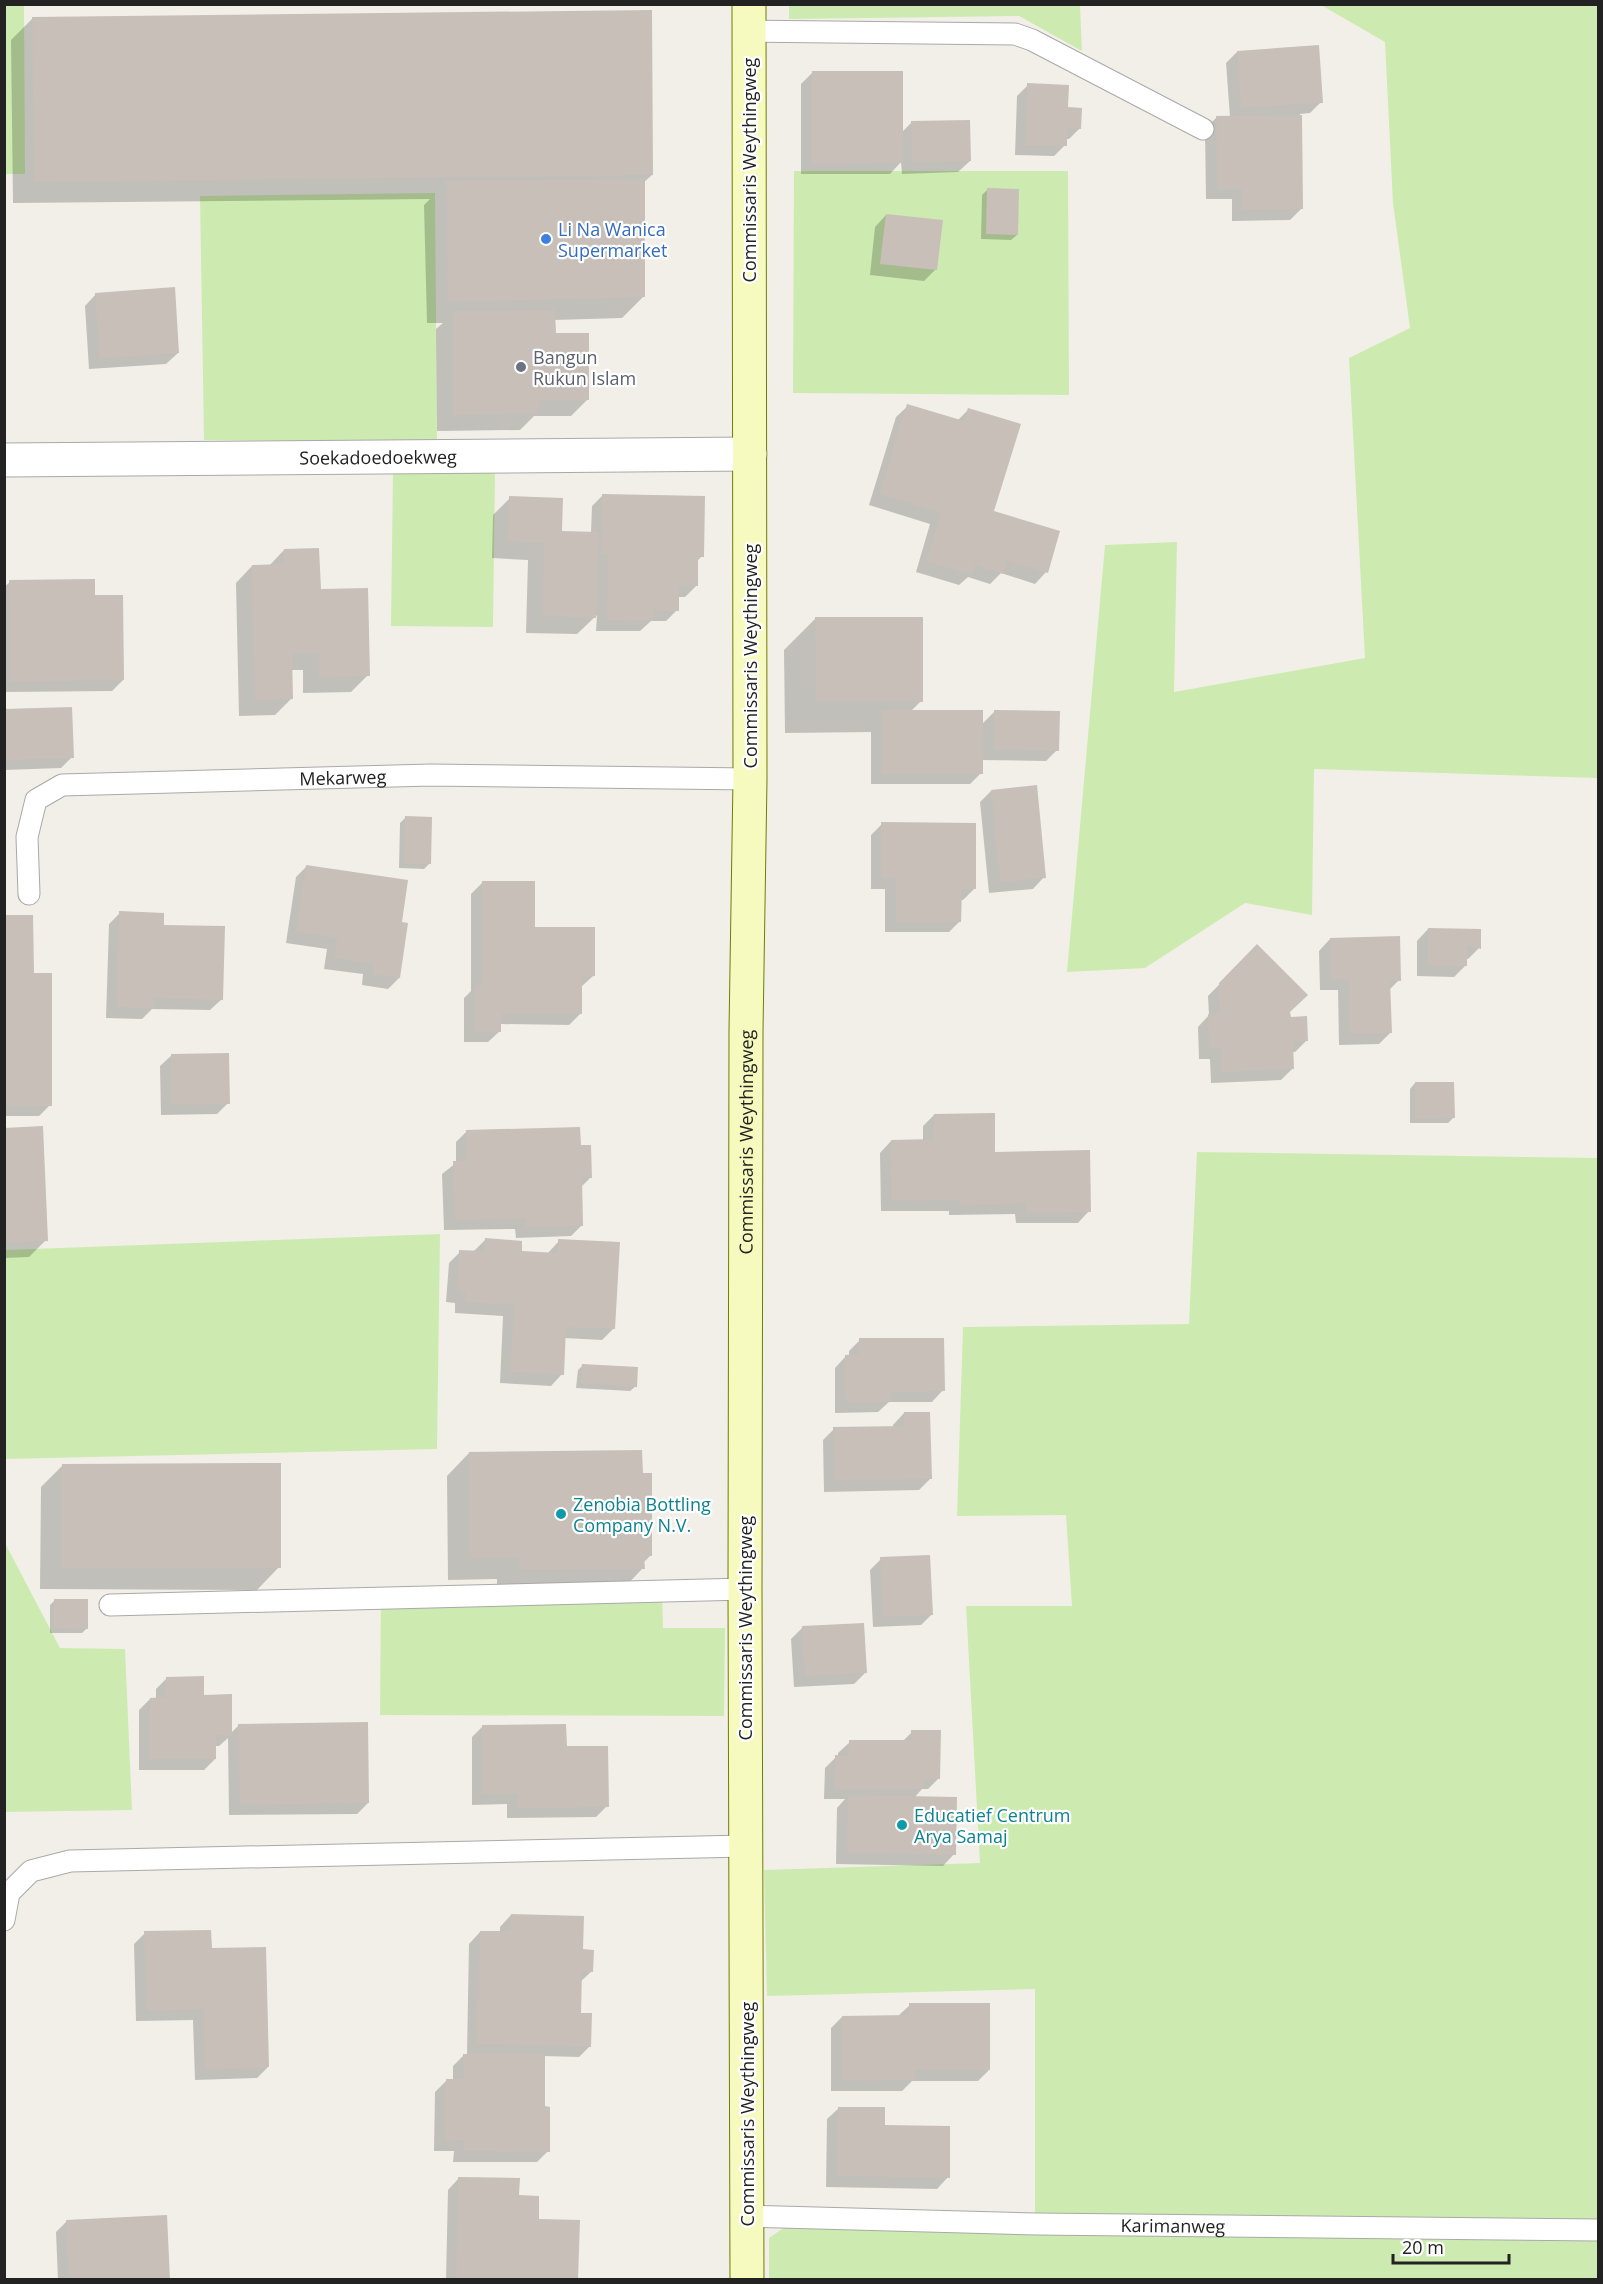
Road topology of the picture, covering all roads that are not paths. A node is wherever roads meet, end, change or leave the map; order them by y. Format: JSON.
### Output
{"nodes":[{"id":1,"x":749,"y":18,"type":"edge"},
{"id":2,"x":1203,"y":129,"type":"dead end"},
{"id":3,"x":750,"y":454,"type":"junction"},
{"id":4,"x":4,"y":460,"type":"edge"},
{"id":5,"x":750,"y":779,"type":"junction"},
{"id":6,"x":29,"y":894,"type":"dead end"},
{"id":7,"x":744,"y":1589,"type":"junction"},
{"id":8,"x":110,"y":1605,"type":"dead end"},
{"id":9,"x":745,"y":1846,"type":"junction"},
{"id":10,"x":4,"y":1920,"type":"edge"},
{"id":11,"x":747,"y":2216,"type":"junction"},
{"id":12,"x":1599,"y":2230,"type":"edge"},
{"id":13,"x":747,"y":2280,"type":"edge"}],
"edges":[{"from":1,"to":2,"type":"lane"},
{"from":1,"to":3,"type":"main road","name":"Commissaris Weythingweg"},
{"from":3,"to":4,"type":"street","name":"Soekadoedoekweg"},
{"from":3,"to":5,"type":"main road","name":"Commissaris Weythingweg"},
{"from":5,"to":6,"type":"lane","name":"Mekarweg"},
{"from":5,"to":7,"type":"main road","name":"Commissaris Weythingweg"},
{"from":7,"to":8,"type":"lane"},
{"from":7,"to":9,"type":"main road","name":"Commissaris Weythingweg"},
{"from":9,"to":10,"type":"lane"},
{"from":9,"to":11,"type":"main road","name":"Commissaris Weythingweg"},
{"from":11,"to":12,"type":"lane","name":"Karimanweg"},
{"from":11,"to":13,"type":"main road","name":"Commissaris Weythingweg"}]}
